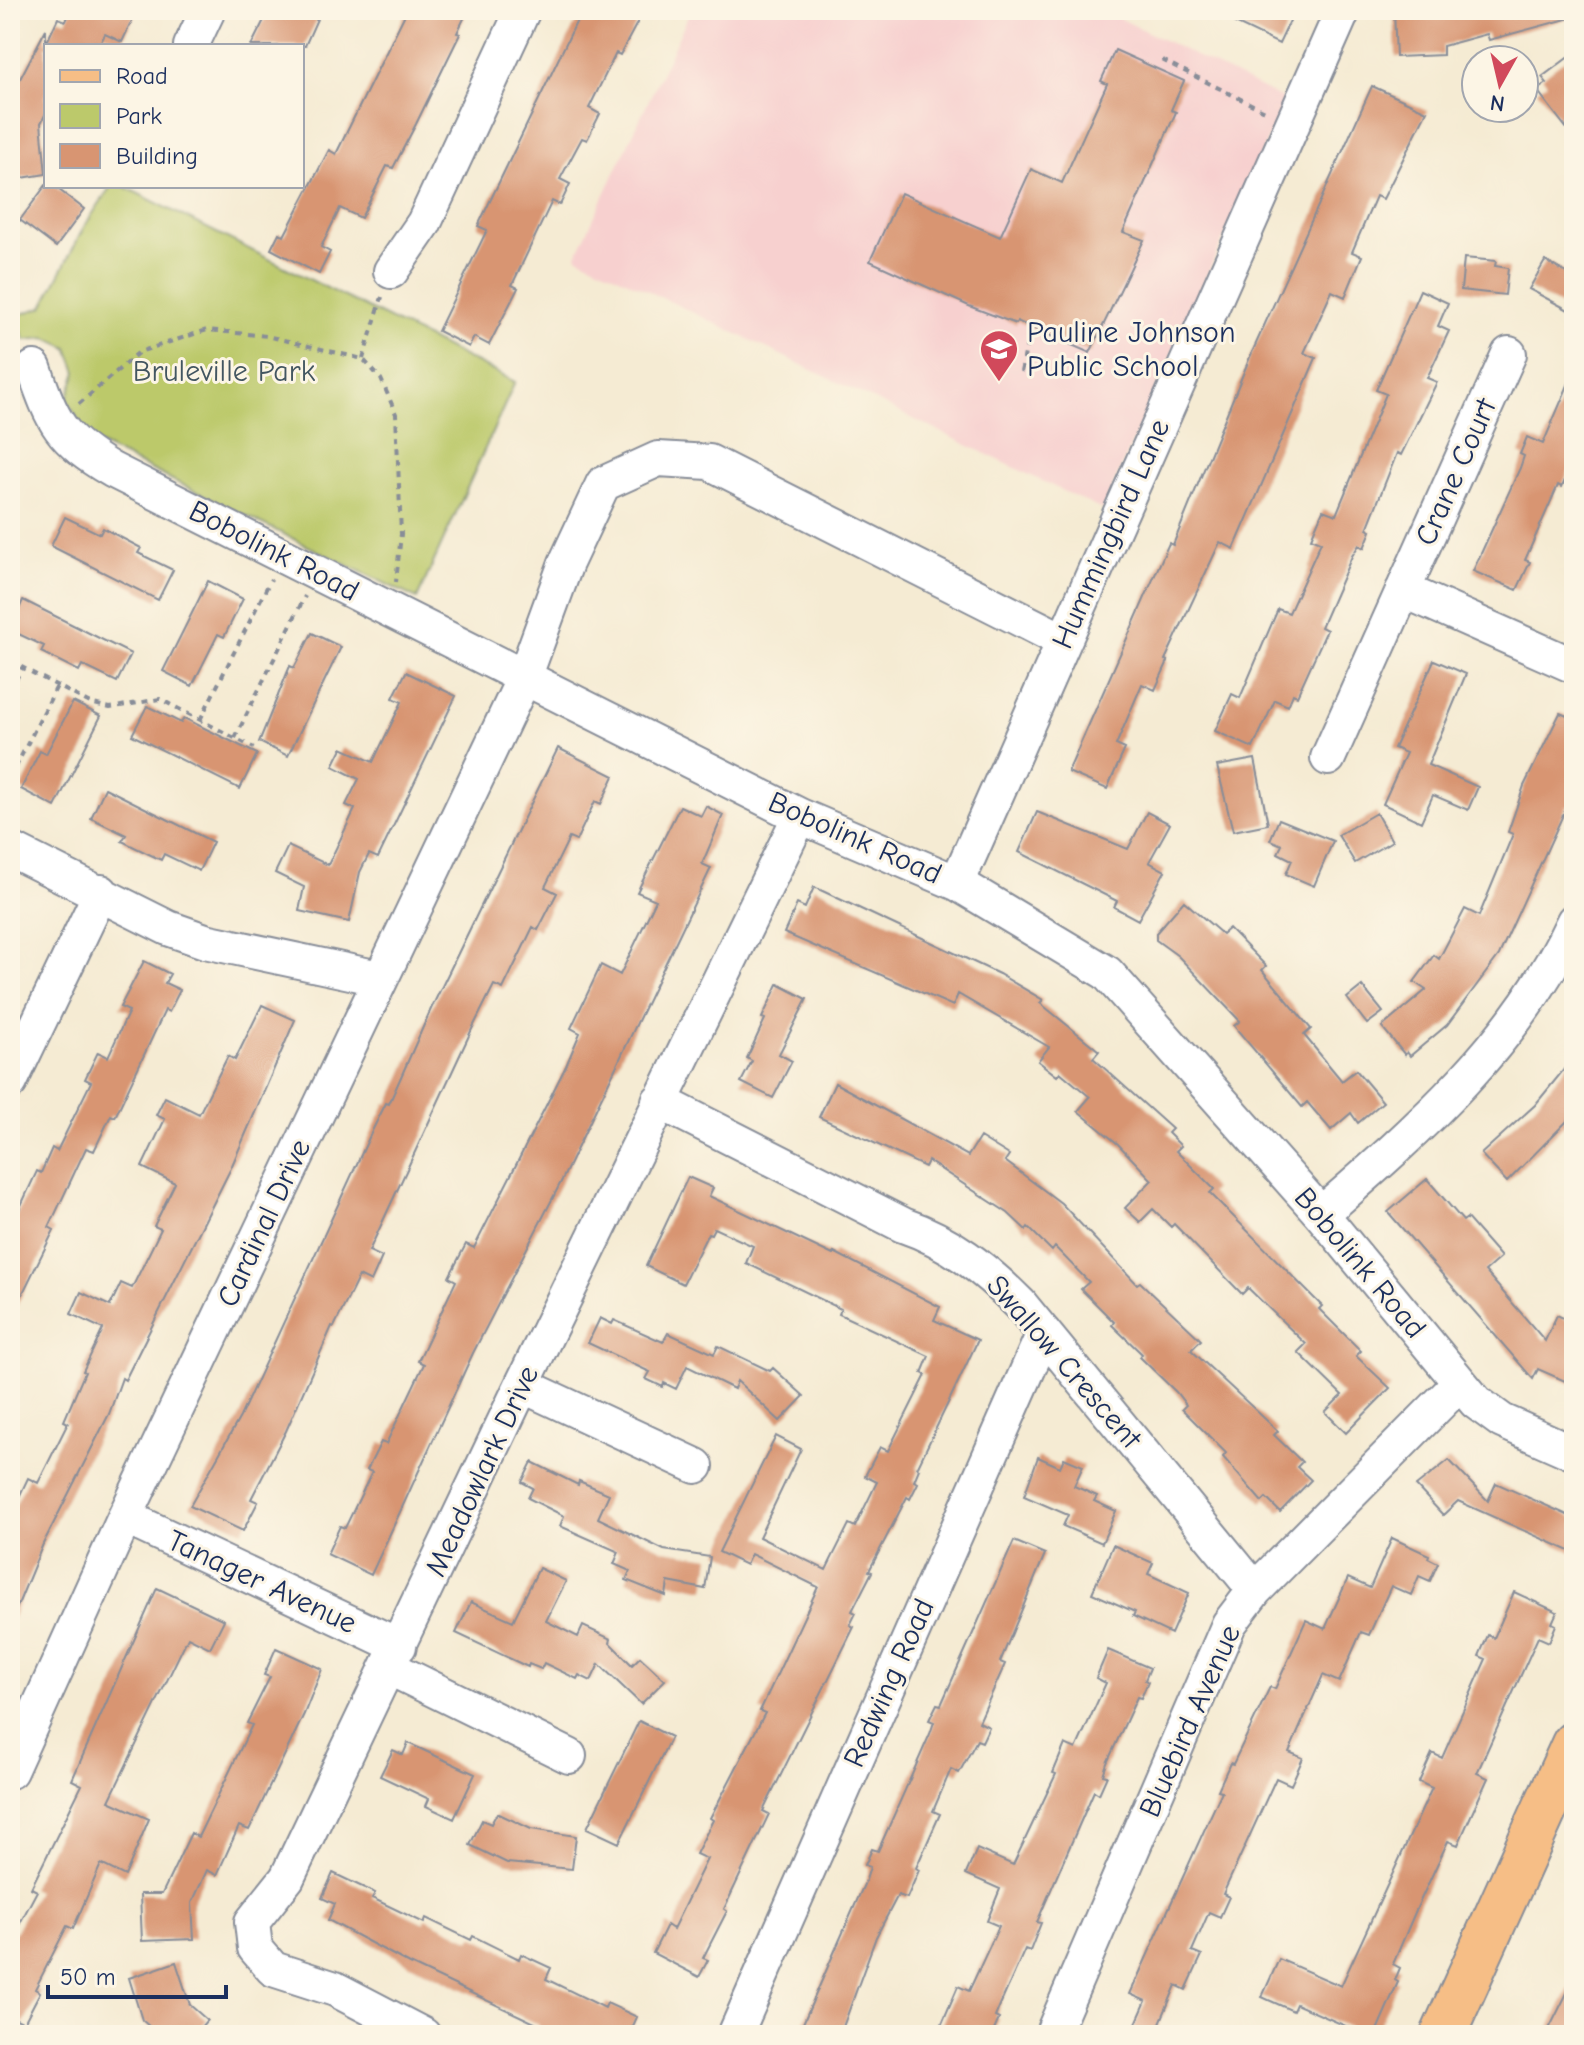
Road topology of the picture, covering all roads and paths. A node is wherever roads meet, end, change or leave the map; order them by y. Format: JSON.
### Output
{"nodes":[{"id":1,"x":208,"y":10,"type":"edge"},
{"id":2,"x":523,"y":10,"type":"edge"},
{"id":3,"x":1343,"y":10,"type":"edge"},
{"id":4,"x":192,"y":44,"type":"edge"},
{"id":5,"x":1162,"y":60,"type":"dead end"},
{"id":6,"x":1291,"y":124,"type":"junction"},
{"id":7,"x":391,"y":271,"type":"joint"},
{"id":8,"x":1028,"y":339,"type":"dead end"},
{"id":9,"x":1509,"y":354,"type":"dead end"},
{"id":10,"x":363,"y":359,"type":"junction"},
{"id":11,"x":34,"y":368,"type":"dead end"},
{"id":12,"x":1021,"y":372,"type":"dead end"},
{"id":13,"x":58,"y":425,"type":"junction"},
{"id":14,"x":284,"y":555,"type":"junction"},
{"id":15,"x":316,"y":572,"type":"junction"},
{"id":16,"x":1403,"y":590,"type":"junction"},
{"id":17,"x":398,"y":614,"type":"junction"},
{"id":18,"x":1064,"y":641,"type":"junction"},
{"id":19,"x":10,"y":661,"type":"edge"},
{"id":20,"x":1574,"y":666,"type":"edge"},
{"id":21,"x":22,"y":668,"type":"junction"},
{"id":22,"x":524,"y":678,"type":"junction"},
{"id":23,"x":57,"y":686,"type":"junction"},
{"id":24,"x":10,"y":691,"type":"edge"},
{"id":25,"x":200,"y":720,"type":"junction"},
{"id":26,"x":235,"y":738,"type":"junction"},
{"id":27,"x":254,"y":748,"type":"dead end"},
{"id":28,"x":1328,"y":758,"type":"dead end"},
{"id":29,"x":10,"y":778,"type":"edge"},
{"id":30,"x":800,"y":816,"type":"junction"},
{"id":31,"x":10,"y":849,"type":"edge"},
{"id":32,"x":957,"y":883,"type":"junction"},
{"id":33,"x":101,"y":892,"type":"junction"},
{"id":34,"x":1574,"y":921,"type":"edge"},
{"id":35,"x":379,"y":978,"type":"junction"},
{"id":36,"x":10,"y":1082,"type":"edge"},
{"id":37,"x":659,"y":1101,"type":"junction"},
{"id":38,"x":1321,"y":1214,"type":"junction"},
{"id":39,"x":1044,"y":1333,"type":"junction"},
{"id":40,"x":1460,"y":1383,"type":"junction"},
{"id":41,"x":522,"y":1385,"type":"junction"},
{"id":42,"x":1574,"y":1453,"type":"edge"},
{"id":43,"x":696,"y":1466,"type":"dead end"},
{"id":44,"x":125,"y":1517,"type":"junction"},
{"id":45,"x":1255,"y":1590,"type":"junction"},
{"id":46,"x":393,"y":1656,"type":"junction"},
{"id":47,"x":1574,"y":1744,"type":"edge"},
{"id":48,"x":569,"y":1756,"type":"dead end"},
{"id":49,"x":10,"y":1771,"type":"edge"},
{"id":50,"x":423,"y":2035,"type":"edge"},
{"id":51,"x":735,"y":2035,"type":"edge"},
{"id":52,"x":1052,"y":2035,"type":"edge"},
{"id":53,"x":1443,"y":2035,"type":"edge"}],
"edges":[{"from":1,"to":4,"type":"street"},
{"from":2,"to":7,"type":"street"},
{"from":3,"to":6,"type":"street","name":"Hummingbird Lane"},
{"from":5,"to":6,"type":"path"},
{"from":6,"to":18,"type":"street","name":"Hummingbird Lane"},
{"from":7,"to":10,"type":"path"},
{"from":8,"to":12,"type":"path"},
{"from":9,"to":16,"type":"street","name":"Crane Court"},
{"from":10,"to":13,"type":"path"},
{"from":10,"to":17,"type":"path"},
{"from":11,"to":13,"type":"street","name":"Bobolink Road"},
{"from":13,"to":14,"type":"street","name":"Bobolink Road"},
{"from":14,"to":15,"type":"street","name":"Bobolink Road"},
{"from":14,"to":25,"type":"path"},
{"from":15,"to":17,"type":"street","name":"Bobolink Road"},
{"from":15,"to":26,"type":"path"},
{"from":16,"to":20,"type":"street"},
{"from":16,"to":28,"type":"street","name":"Crane Court"},
{"from":17,"to":22,"type":"street","name":"Bobolink Road"},
{"from":18,"to":22,"type":"street","name":"Cardinal Drive"},
{"from":18,"to":32,"type":"street","name":"Hummingbird Lane"},
{"from":19,"to":21,"type":"path"},
{"from":21,"to":23,"type":"path"},
{"from":21,"to":24,"type":"path"},
{"from":22,"to":30,"type":"street","name":"Bobolink Road"},
{"from":22,"to":35,"type":"street","name":"Cardinal Drive"},
{"from":23,"to":25,"type":"path"},
{"from":23,"to":29,"type":"path"},
{"from":25,"to":26,"type":"path"},
{"from":26,"to":27,"type":"path"},
{"from":30,"to":32,"type":"street","name":"Bobolink Road"},
{"from":30,"to":37,"type":"street","name":"Meadowlark Drive"},
{"from":31,"to":33,"type":"street"},
{"from":32,"to":38,"type":"street","name":"Bobolink Road"},
{"from":33,"to":35,"type":"street"},
{"from":33,"to":36,"type":"street"},
{"from":34,"to":38,"type":"street"},
{"from":35,"to":44,"type":"street","name":"Cardinal Drive"},
{"from":37,"to":39,"type":"street","name":"Swallow Crescent"},
{"from":37,"to":41,"type":"street","name":"Meadowlark Drive"},
{"from":38,"to":40,"type":"street","name":"Bobolink Road"},
{"from":39,"to":45,"type":"street","name":"Swallow Crescent"},
{"from":39,"to":51,"type":"street","name":"Redwing Road"},
{"from":40,"to":42,"type":"street","name":"Bobolink Road"},
{"from":40,"to":45,"type":"street","name":"Bluebird Avenue"},
{"from":41,"to":43,"type":"street"},
{"from":41,"to":46,"type":"street","name":"Meadowlark Drive"},
{"from":44,"to":46,"type":"street","name":"Tanager Avenue"},
{"from":44,"to":49,"type":"street","name":"Cardinal Drive"},
{"from":45,"to":52,"type":"street","name":"Bluebird Avenue"},
{"from":46,"to":48,"type":"street","name":"Tanager Avenue"},
{"from":46,"to":50,"type":"street","name":"Meadowlark Drive"},
{"from":47,"to":53,"type":"main road"}]}
